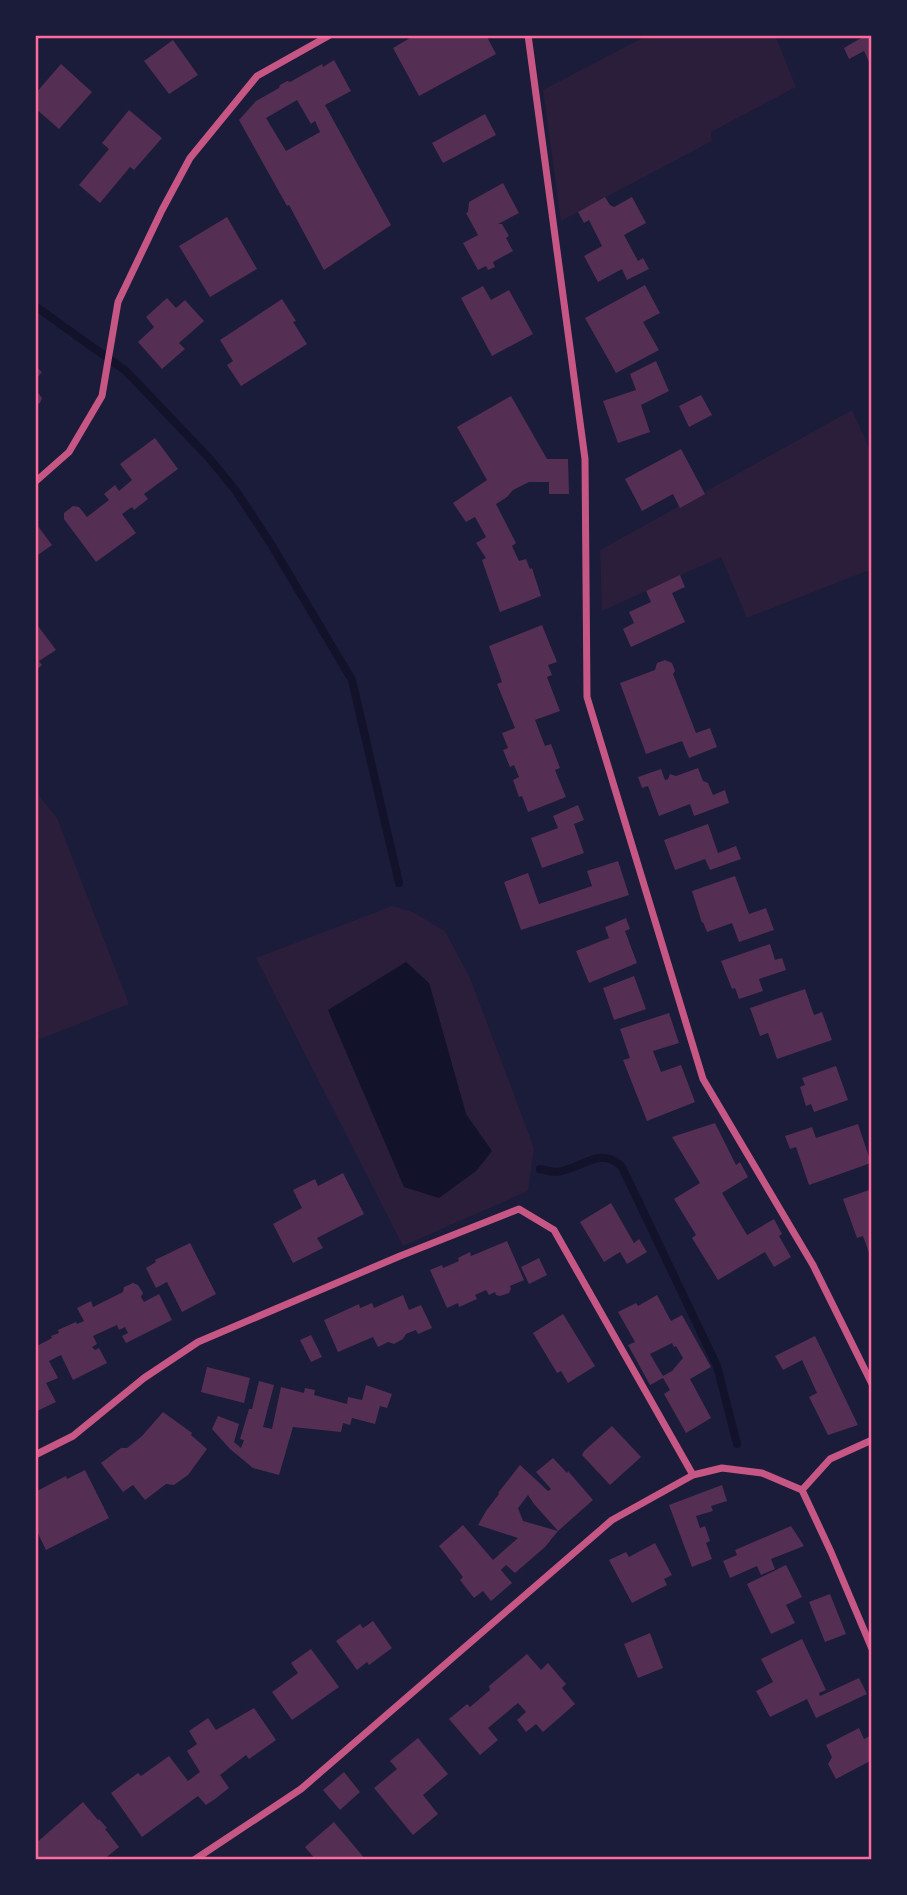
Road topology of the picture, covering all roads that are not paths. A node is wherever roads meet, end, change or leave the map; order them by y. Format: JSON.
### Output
{"nodes":[{"id":1,"x":330,"y":35,"type":"edge"},
{"id":2,"x":528,"y":35,"type":"edge"},
{"id":3,"x":35,"y":482,"type":"edge"},
{"id":4,"x":872,"y":1384,"type":"edge"},
{"id":5,"x":872,"y":1440,"type":"edge"},
{"id":6,"x":35,"y":1455,"type":"edge"},
{"id":7,"x":693,"y":1475,"type":"junction"},
{"id":8,"x":802,"y":1490,"type":"junction"},
{"id":9,"x":872,"y":1649,"type":"edge"},
{"id":10,"x":194,"y":1860,"type":"edge"}],
"edges":[{"from":1,"to":3,"type":"street"},
{"from":2,"to":4,"type":"street"},
{"from":5,"to":8,"type":"street"},
{"from":6,"to":7,"type":"street"},
{"from":7,"to":8,"type":"street"},
{"from":7,"to":10,"type":"street"},
{"from":8,"to":9,"type":"street"}]}
